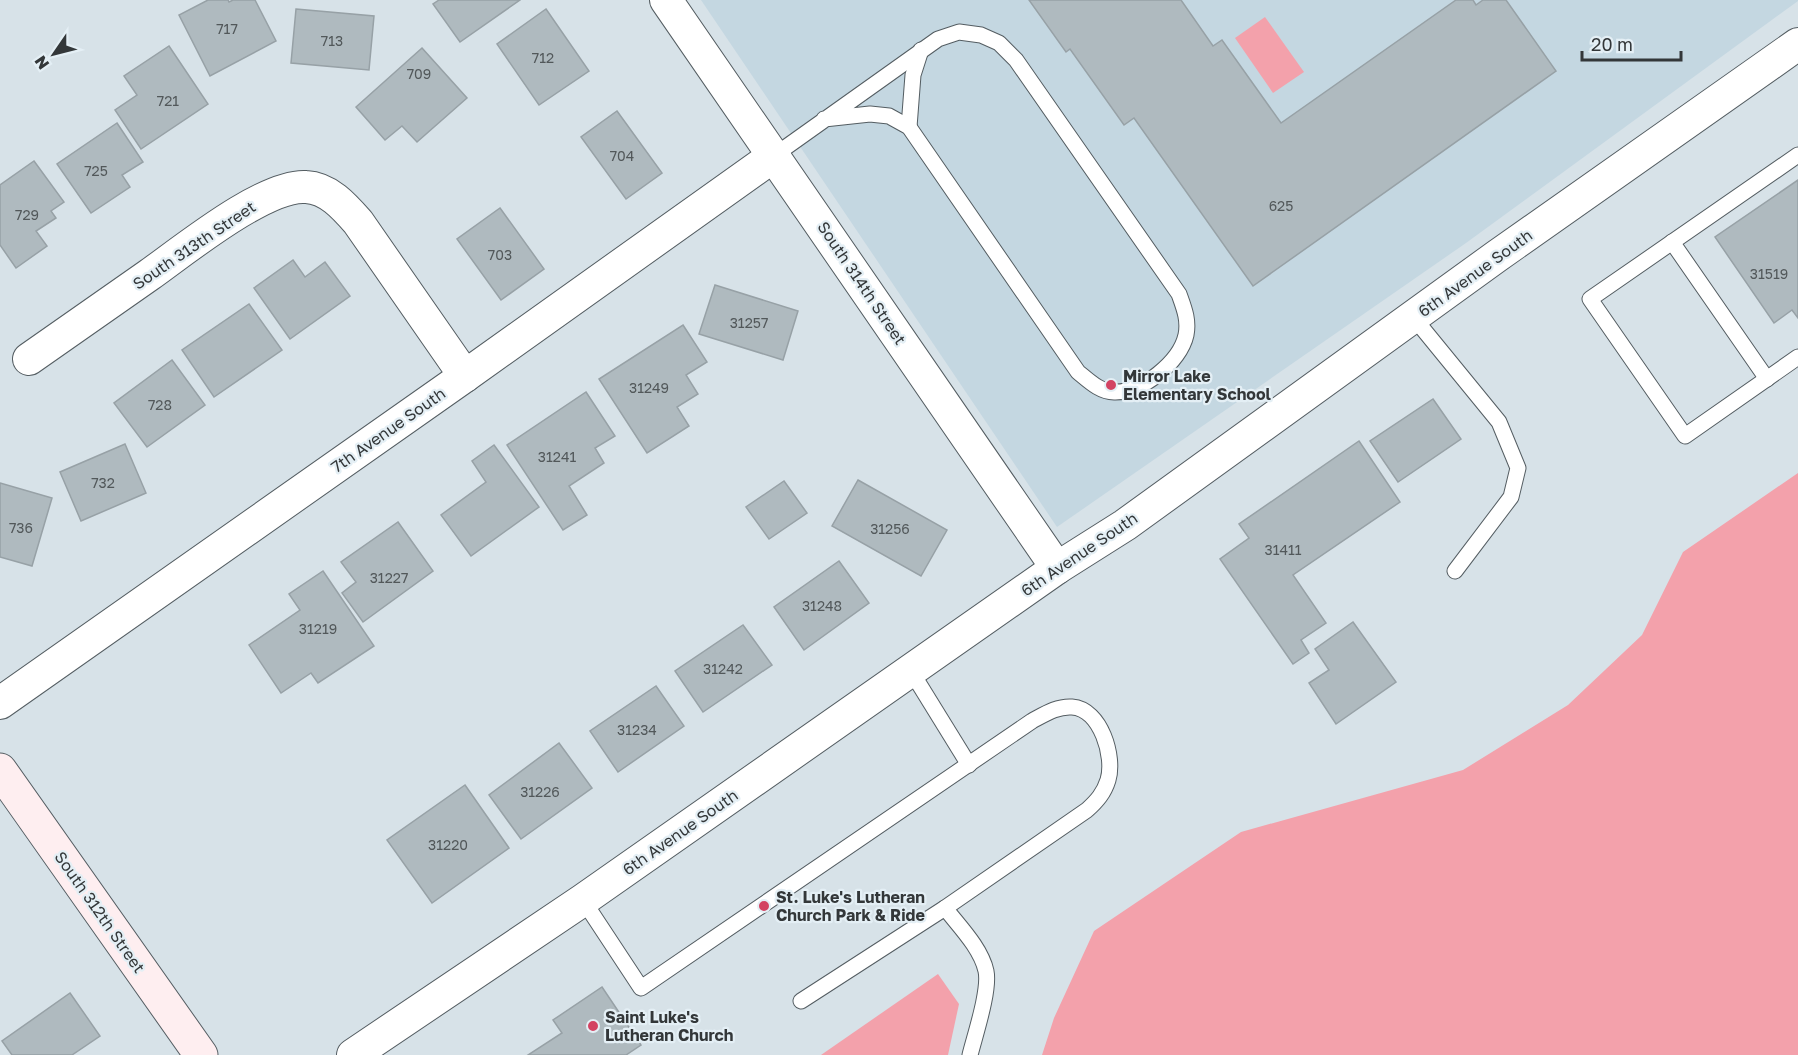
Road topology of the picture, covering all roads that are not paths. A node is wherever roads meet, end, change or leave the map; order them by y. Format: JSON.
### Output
{"nodes":[{"id":1,"x":666,"y":0,"type":"edge"},
{"id":2,"x":921,"y":50,"type":"junction"},
{"id":3,"x":1795,"y":52,"type":"edge"},
{"id":4,"x":824,"y":119,"type":"junction"},
{"id":5,"x":909,"y":127,"type":"junction"},
{"id":6,"x":775,"y":155,"type":"junction"},
{"id":7,"x":1798,"y":155,"type":"edge"},
{"id":8,"x":1672,"y":242,"type":"junction"},
{"id":9,"x":1413,"y":318,"type":"junction"},
{"id":10,"x":1798,"y":357,"type":"edge"},
{"id":11,"x":29,"y":359,"type":"dead end"},
{"id":12,"x":465,"y":376,"type":"junction"},
{"id":13,"x":1767,"y":379,"type":"junction"},
{"id":14,"x":1057,"y":567,"type":"junction"},
{"id":15,"x":1455,"y":571,"type":"dead end"},
{"id":16,"x":911,"y":671,"type":"junction"},
{"id":17,"x":0,"y":703,"type":"edge"},
{"id":18,"x":969,"y":765,"type":"junction"},
{"id":19,"x":0,"y":770,"type":"edge"},
{"id":20,"x":583,"y":900,"type":"junction"},
{"id":21,"x":945,"y":908,"type":"junction"},
{"id":22,"x":801,"y":1001,"type":"dead end"},
{"id":23,"x":201,"y":1055,"type":"edge"},
{"id":24,"x":353,"y":1055,"type":"edge"},
{"id":25,"x":970,"y":1055,"type":"edge"}],
"edges":[{"from":1,"to":6,"type":"street","name":"South 314th Street"},
{"from":2,"to":4,"type":"lane"},
{"from":2,"to":5,"type":"lane"},
{"from":2,"to":5,"type":"lane"},
{"from":3,"to":9,"type":"street","name":"6th Avenue South"},
{"from":4,"to":5,"type":"lane"},
{"from":4,"to":6,"type":"lane"},
{"from":6,"to":12,"type":"street","name":"7th Avenue South"},
{"from":6,"to":14,"type":"street","name":"South 314th Street"},
{"from":7,"to":8,"type":"lane"},
{"from":8,"to":13,"type":"lane"},
{"from":8,"to":13,"type":"lane"},
{"from":9,"to":14,"type":"street","name":"6th Avenue South"},
{"from":9,"to":15,"type":"lane"},
{"from":10,"to":13,"type":"lane"},
{"from":11,"to":12,"type":"street","name":"South 313th Street"},
{"from":12,"to":17,"type":"street","name":"7th Avenue South"},
{"from":14,"to":16,"type":"street","name":"6th Avenue South"},
{"from":16,"to":18,"type":"lane"},
{"from":16,"to":20,"type":"street","name":"6th Avenue South"},
{"from":18,"to":20,"type":"lane"},
{"from":18,"to":21,"type":"lane"},
{"from":19,"to":23,"type":"street","name":"South 312th Street"},
{"from":20,"to":24,"type":"street","name":"6th Avenue South"},
{"from":21,"to":22,"type":"lane"},
{"from":21,"to":25,"type":"lane"}]}
